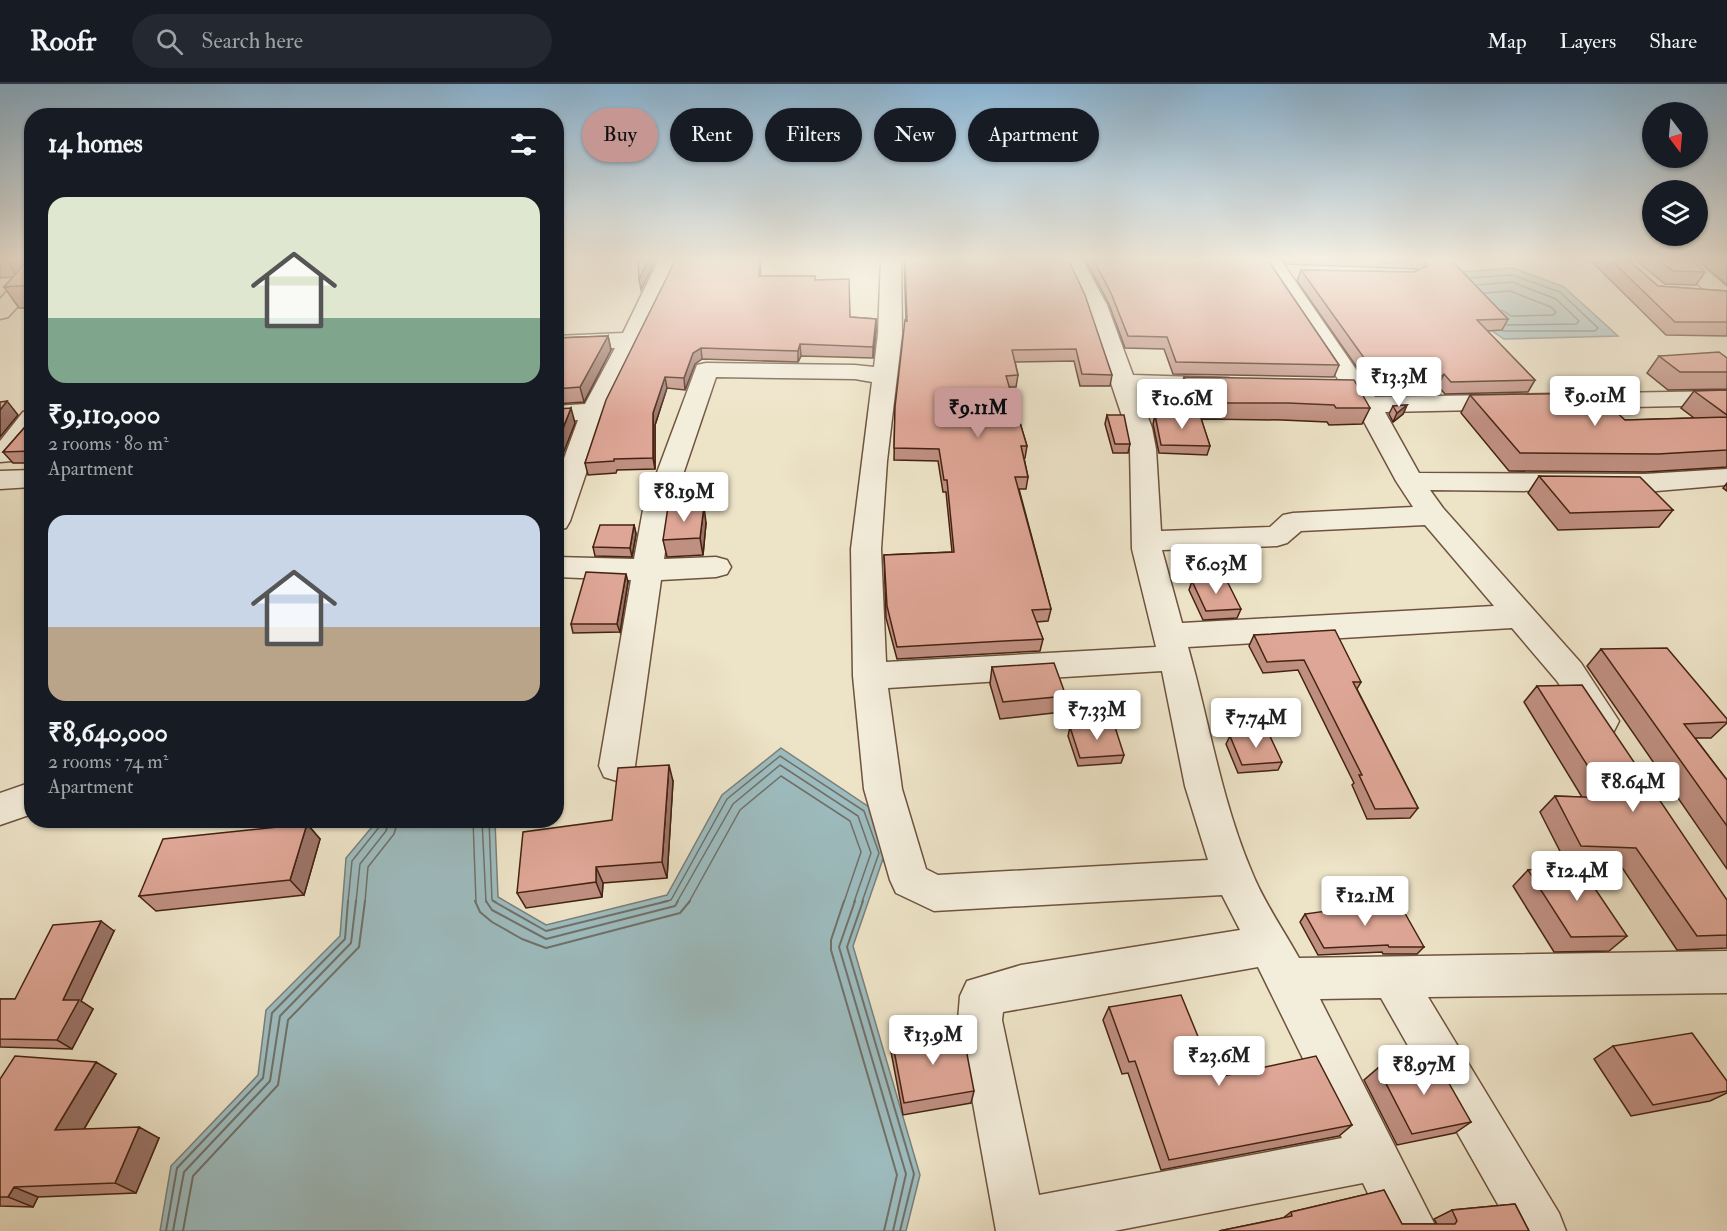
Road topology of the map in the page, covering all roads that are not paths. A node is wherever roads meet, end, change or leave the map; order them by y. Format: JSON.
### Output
{"nodes":[{"id":1,"x":644,"y":313,"type":"edge"},
{"id":2,"x":890,"y":313,"type":"edge"},
{"id":3,"x":1099,"y":313,"type":"edge"},
{"id":4,"x":1309,"y":313,"type":"edge"},
{"id":5,"x":631,"y":340,"type":"junction"},
{"id":6,"x":564,"y":343,"type":"edge"},
{"id":7,"x":885,"y":376,"type":"junction"},
{"id":8,"x":1125,"y":382,"type":"junction"},
{"id":9,"x":1256,"y":386,"type":"edge"},
{"id":10,"x":1323,"y":386,"type":"edge"},
{"id":11,"x":1362,"y":396,"type":"junction"},
{"id":12,"x":1727,"y":398,"type":"edge"},
{"id":13,"x":594,"y":411,"type":"junction"},
{"id":14,"x":564,"y":413,"type":"edge"},
{"id":15,"x":24,"y":429,"type":"edge"},
{"id":16,"x":1,"y":463,"type":"edge"},
{"id":17,"x":24,"y":474,"type":"edge"},
{"id":18,"x":1727,"y":477,"type":"edge"},
{"id":19,"x":1410,"y":481,"type":"junction"},
{"id":20,"x":564,"y":498,"type":"edge"},
{"id":21,"x":1433,"y":515,"type":"junction"},
{"id":22,"x":1147,"y":541,"type":"junction"},
{"id":23,"x":564,"y":567,"type":"edge"},
{"id":24,"x":716,"y":567,"type":"dead end"},
{"id":25,"x":647,"y":570,"type":"junction"},
{"id":26,"x":1520,"y":616,"type":"junction"},
{"id":27,"x":1171,"y":647,"type":"junction"},
{"id":28,"x":870,"y":675,"type":"junction"},
{"id":29,"x":1619,"y":747,"type":"edge"},
{"id":30,"x":617,"y":766,"type":"edge"},
{"id":31,"x":24,"y":801,"type":"edge"},
{"id":32,"x":0,"y":810,"type":"edge"},
{"id":33,"x":1233,"y":878,"type":"junction"},
{"id":34,"x":1279,"y":962,"type":"junction"},
{"id":35,"x":1727,"y":972,"type":"edge"},
{"id":36,"x":1392,"y":977,"type":"junction"},
{"id":37,"x":1375,"y":1156,"type":"junction"},
{"id":38,"x":1020,"y":1228,"type":"edge"},
{"id":39,"x":1413,"y":1231,"type":"edge"},
{"id":40,"x":1541,"y":1231,"type":"edge"}],
"edges":[{"from":1,"to":5,"type":"street"},
{"from":2,"to":7,"type":"street"},
{"from":3,"to":8,"type":"street"},
{"from":4,"to":11,"type":"street"},
{"from":5,"to":6,"type":"street"},
{"from":5,"to":13,"type":"street"},
{"from":7,"to":25,"type":"street"},
{"from":7,"to":28,"type":"street"},
{"from":8,"to":9,"type":"street"},
{"from":8,"to":22,"type":"street"},
{"from":10,"to":11,"type":"street"},
{"from":11,"to":12,"type":"street"},
{"from":11,"to":19,"type":"street"},
{"from":13,"to":14,"type":"street"},
{"from":13,"to":20,"type":"street"},
{"from":15,"to":16,"type":"street"},
{"from":16,"to":17,"type":"street"},
{"from":18,"to":19,"type":"street"},
{"from":19,"to":21,"type":"street"},
{"from":21,"to":22,"type":"street"},
{"from":21,"to":26,"type":"street"},
{"from":22,"to":27,"type":"street"},
{"from":23,"to":25,"type":"street"},
{"from":24,"to":25,"type":"street"},
{"from":25,"to":30,"type":"street"},
{"from":26,"to":27,"type":"street"},
{"from":26,"to":29,"type":"street"},
{"from":27,"to":28,"type":"street"},
{"from":27,"to":33,"type":"street"},
{"from":28,"to":33,"type":"street"},
{"from":31,"to":32,"type":"street"},
{"from":33,"to":34,"type":"street"},
{"from":34,"to":36,"type":"street"},
{"from":34,"to":37,"type":"street"},
{"from":34,"to":38,"type":"street"},
{"from":35,"to":36,"type":"street"},
{"from":36,"to":40,"type":"street"},
{"from":37,"to":38,"type":"street"},
{"from":37,"to":39,"type":"street"}]}
